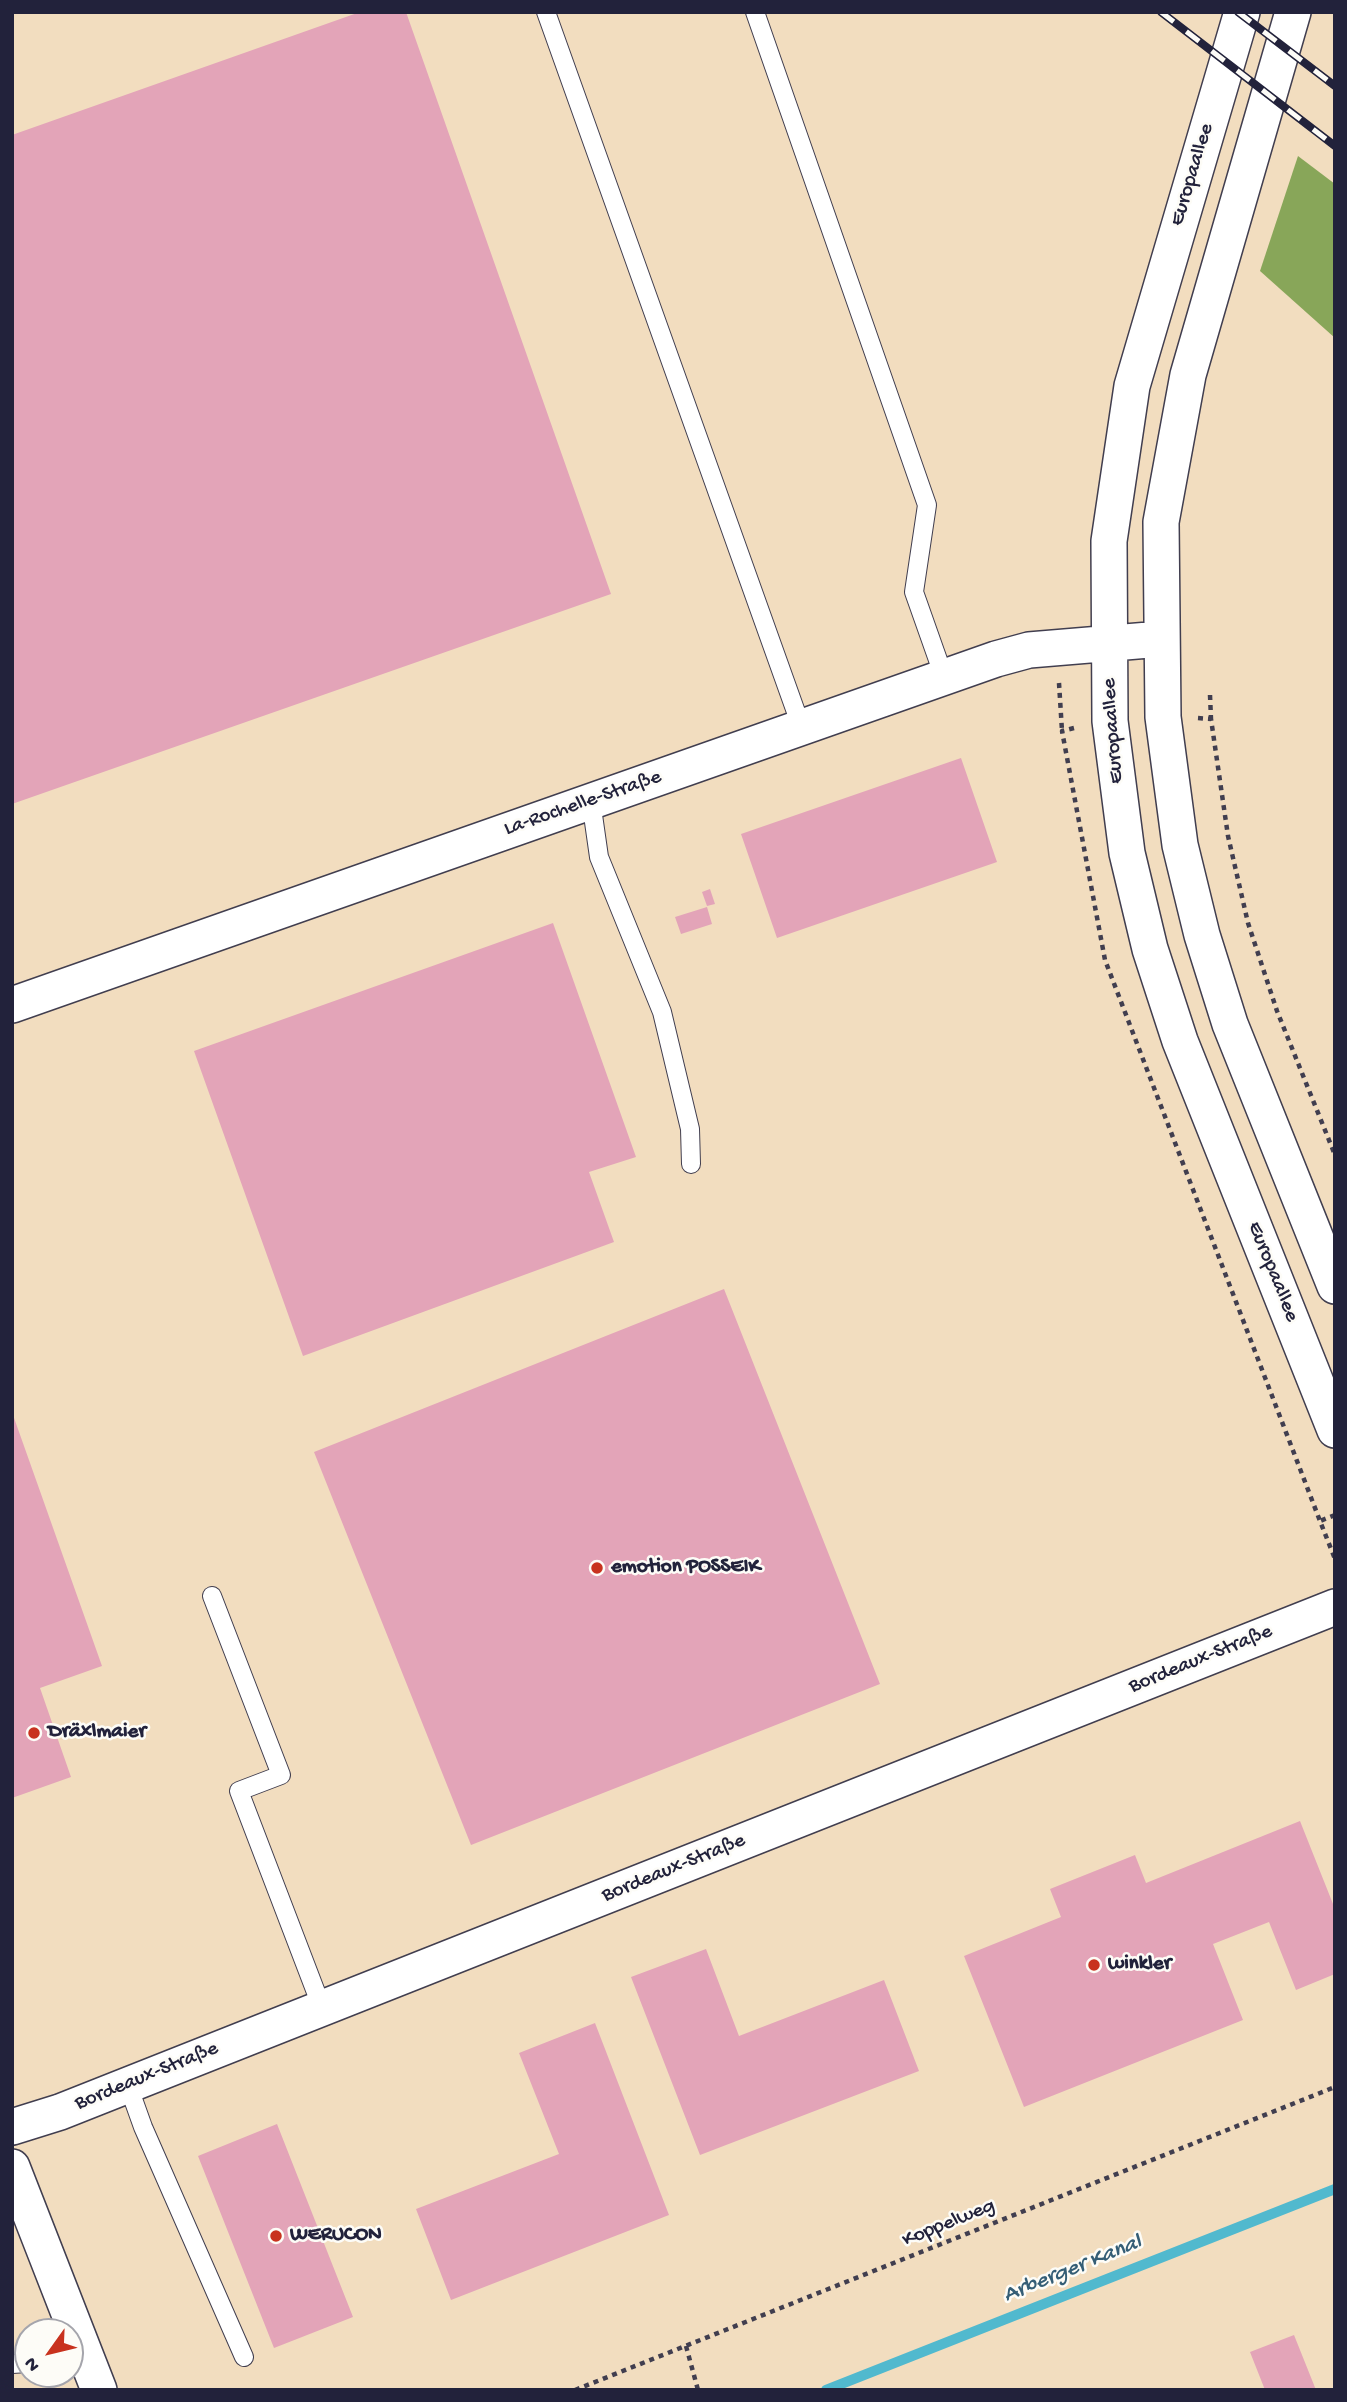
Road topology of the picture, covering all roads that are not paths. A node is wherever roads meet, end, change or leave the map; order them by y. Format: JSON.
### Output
{"nodes":[{"id":1,"x":546,"y":12,"type":"edge"},
{"id":2,"x":755,"y":12,"type":"edge"},
{"id":3,"x":1242,"y":12,"type":"edge"},
{"id":4,"x":1293,"y":12,"type":"edge"},
{"id":5,"x":1161,"y":639,"type":"junction"},
{"id":6,"x":1110,"y":642,"type":"junction"},
{"id":7,"x":944,"y":677,"type":"junction"},
{"id":8,"x":801,"y":726,"type":"junction"},
{"id":9,"x":591,"y":801,"type":"junction"},
{"id":10,"x":12,"y":1005,"type":"edge"},
{"id":11,"x":691,"y":1164,"type":"dead end"},
{"id":12,"x":1335,"y":1286,"type":"edge"},
{"id":13,"x":1335,"y":1430,"type":"edge"},
{"id":14,"x":212,"y":1595,"type":"dead end"},
{"id":15,"x":1335,"y":1607,"type":"edge"},
{"id":16,"x":323,"y":2008,"type":"junction"},
{"id":17,"x":128,"y":2085,"type":"junction"},
{"id":18,"x":12,"y":2127,"type":"edge"},
{"id":19,"x":12,"y":2167,"type":"edge"},
{"id":20,"x":66,"y":2318,"type":"edge"},
{"id":21,"x":244,"y":2357,"type":"dead end"},
{"id":22,"x":84,"y":2361,"type":"edge"},
{"id":23,"x":99,"y":2390,"type":"edge"}],
"edges":[{"from":1,"to":8,"type":"lane"},
{"from":2,"to":7,"type":"lane"},
{"from":3,"to":6,"type":"street","name":"Europaallee"},
{"from":4,"to":5,"type":"street"},
{"from":5,"to":6,"type":"street","name":"La-Rochelle-Straße"},
{"from":5,"to":12,"type":"street"},
{"from":6,"to":7,"type":"street","name":"La-Rochelle-Straße"},
{"from":6,"to":13,"type":"street","name":"Europaallee"},
{"from":7,"to":8,"type":"street","name":"La-Rochelle-Straße"},
{"from":8,"to":9,"type":"street","name":"La-Rochelle-Straße"},
{"from":9,"to":10,"type":"street","name":"La-Rochelle-Straße"},
{"from":9,"to":11,"type":"lane"},
{"from":14,"to":16,"type":"lane"},
{"from":15,"to":16,"type":"street","name":"Bordeaux-Straße"},
{"from":16,"to":17,"type":"street","name":"Bordeaux-Straße"},
{"from":17,"to":18,"type":"street","name":"Bordeaux-Straße"},
{"from":17,"to":21,"type":"lane"},
{"from":19,"to":20,"type":"street"},
{"from":22,"to":23,"type":"street"}]}
